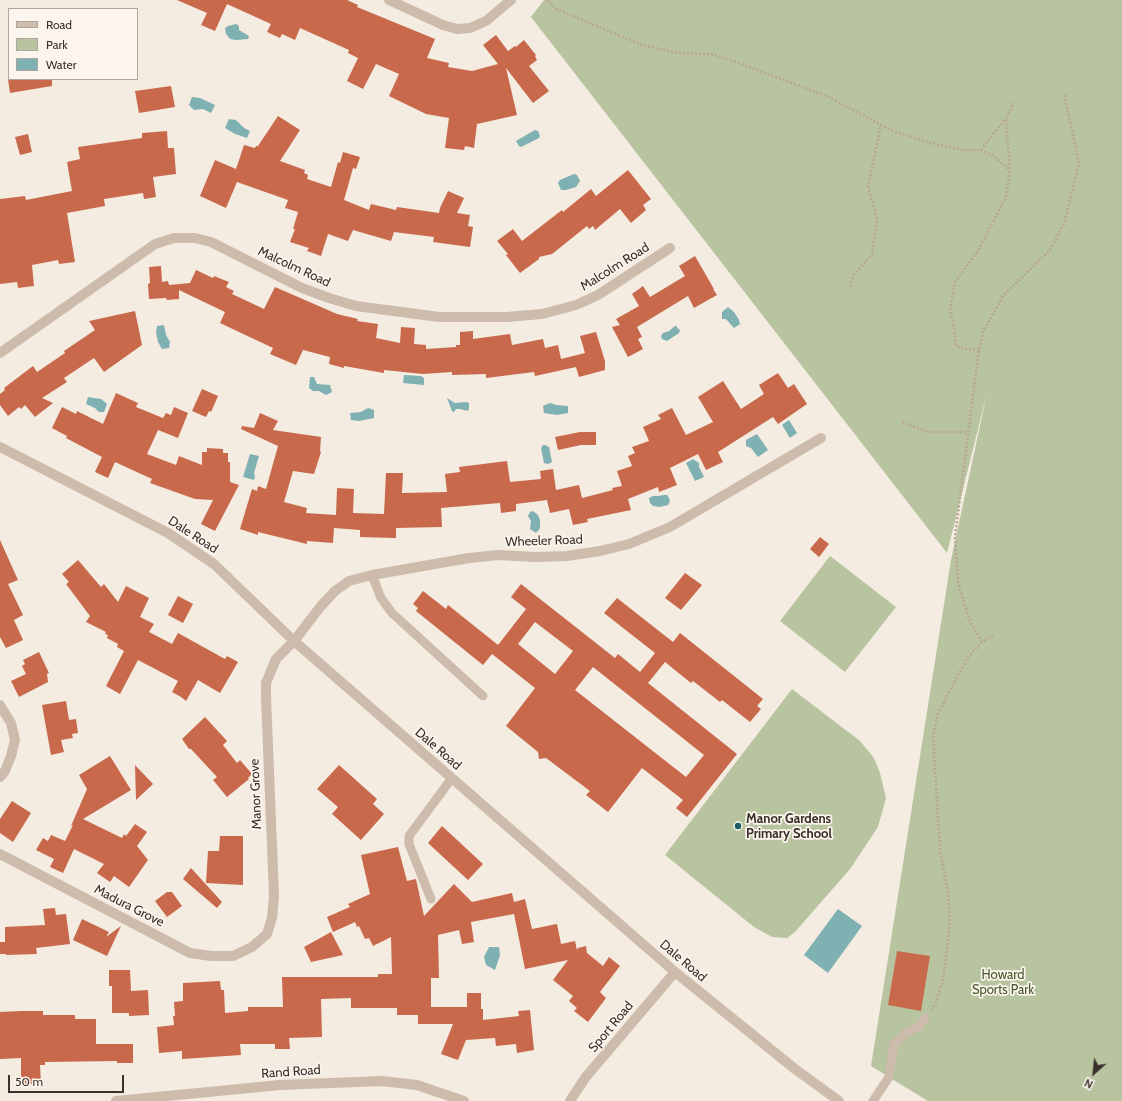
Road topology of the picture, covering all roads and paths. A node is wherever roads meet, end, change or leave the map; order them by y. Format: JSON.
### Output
{"nodes":[{"id":1,"x":389,"y":0,"type":"edge"},
{"id":2,"x":511,"y":0,"type":"edge"},
{"id":3,"x":547,"y":0,"type":"edge"},
{"id":4,"x":1064,"y":93,"type":"dead end"},
{"id":5,"x":1014,"y":102,"type":"dead end"},
{"id":6,"x":1006,"y":119,"type":"junction"},
{"id":7,"x":881,"y":124,"type":"junction"},
{"id":8,"x":981,"y":150,"type":"junction"},
{"id":9,"x":1010,"y":170,"type":"junction"},
{"id":10,"x":670,"y":248,"type":"dead end"},
{"id":11,"x":850,"y":287,"type":"dead end"},
{"id":12,"x":979,"y":350,"type":"junction"},
{"id":13,"x":0,"y":353,"type":"edge"},
{"id":14,"x":902,"y":422,"type":"dead end"},
{"id":15,"x":968,"y":432,"type":"junction"},
{"id":16,"x":821,"y":438,"type":"dead end"},
{"id":17,"x":0,"y":447,"type":"edge"},
{"id":18,"x":372,"y":574,"type":"junction"},
{"id":19,"x":993,"y":636,"type":"dead end"},
{"id":20,"x":294,"y":641,"type":"junction"},
{"id":21,"x":982,"y":642,"type":"junction"},
{"id":22,"x":483,"y":696,"type":"dead end"},
{"id":23,"x":0,"y":705,"type":"edge"},
{"id":24,"x":0,"y":777,"type":"edge"},
{"id":25,"x":452,"y":778,"type":"junction"},
{"id":26,"x":0,"y":854,"type":"edge"},
{"id":27,"x":431,"y":899,"type":"dead end"},
{"id":28,"x":252,"y":947,"type":"joint"},
{"id":29,"x":674,"y":972,"type":"junction"},
{"id":30,"x":924,"y":1018,"type":"joint"},
{"id":31,"x":116,"y":1101,"type":"edge"},
{"id":32,"x":464,"y":1101,"type":"edge"},
{"id":33,"x":570,"y":1101,"type":"edge"},
{"id":34,"x":839,"y":1101,"type":"edge"},
{"id":35,"x":873,"y":1101,"type":"edge"}],
"edges":[{"from":1,"to":2,"type":"street"},
{"from":3,"to":7,"type":"path"},
{"from":4,"to":12,"type":"path"},
{"from":5,"to":6,"type":"path"},
{"from":6,"to":8,"type":"path"},
{"from":6,"to":9,"type":"path"},
{"from":7,"to":8,"type":"path"},
{"from":7,"to":11,"type":"path"},
{"from":8,"to":9,"type":"path"},
{"from":9,"to":12,"type":"path"},
{"from":10,"to":13,"type":"street","name":"Malcolm Road"},
{"from":12,"to":15,"type":"path"},
{"from":14,"to":15,"type":"path"},
{"from":15,"to":21,"type":"path"},
{"from":16,"to":18,"type":"street","name":"Wheeler Road"},
{"from":17,"to":20,"type":"street","name":"Dale Road"},
{"from":18,"to":20,"type":"street","name":"Wheeler Road"},
{"from":18,"to":22,"type":"lane"},
{"from":19,"to":21,"type":"path"},
{"from":20,"to":25,"type":"street","name":"Dale Road"},
{"from":20,"to":28,"type":"street","name":"Manor Grove"},
{"from":21,"to":30,"type":"path"},
{"from":23,"to":24,"type":"street"},
{"from":25,"to":27,"type":"lane"},
{"from":25,"to":29,"type":"street","name":"Dale Road"},
{"from":26,"to":28,"type":"street","name":"Madura Grove"},
{"from":29,"to":33,"type":"street","name":"Sport Road"},
{"from":29,"to":34,"type":"street","name":"Dale Road"},
{"from":30,"to":35,"type":"lane"},
{"from":31,"to":32,"type":"street","name":"Rand Road"}]}
